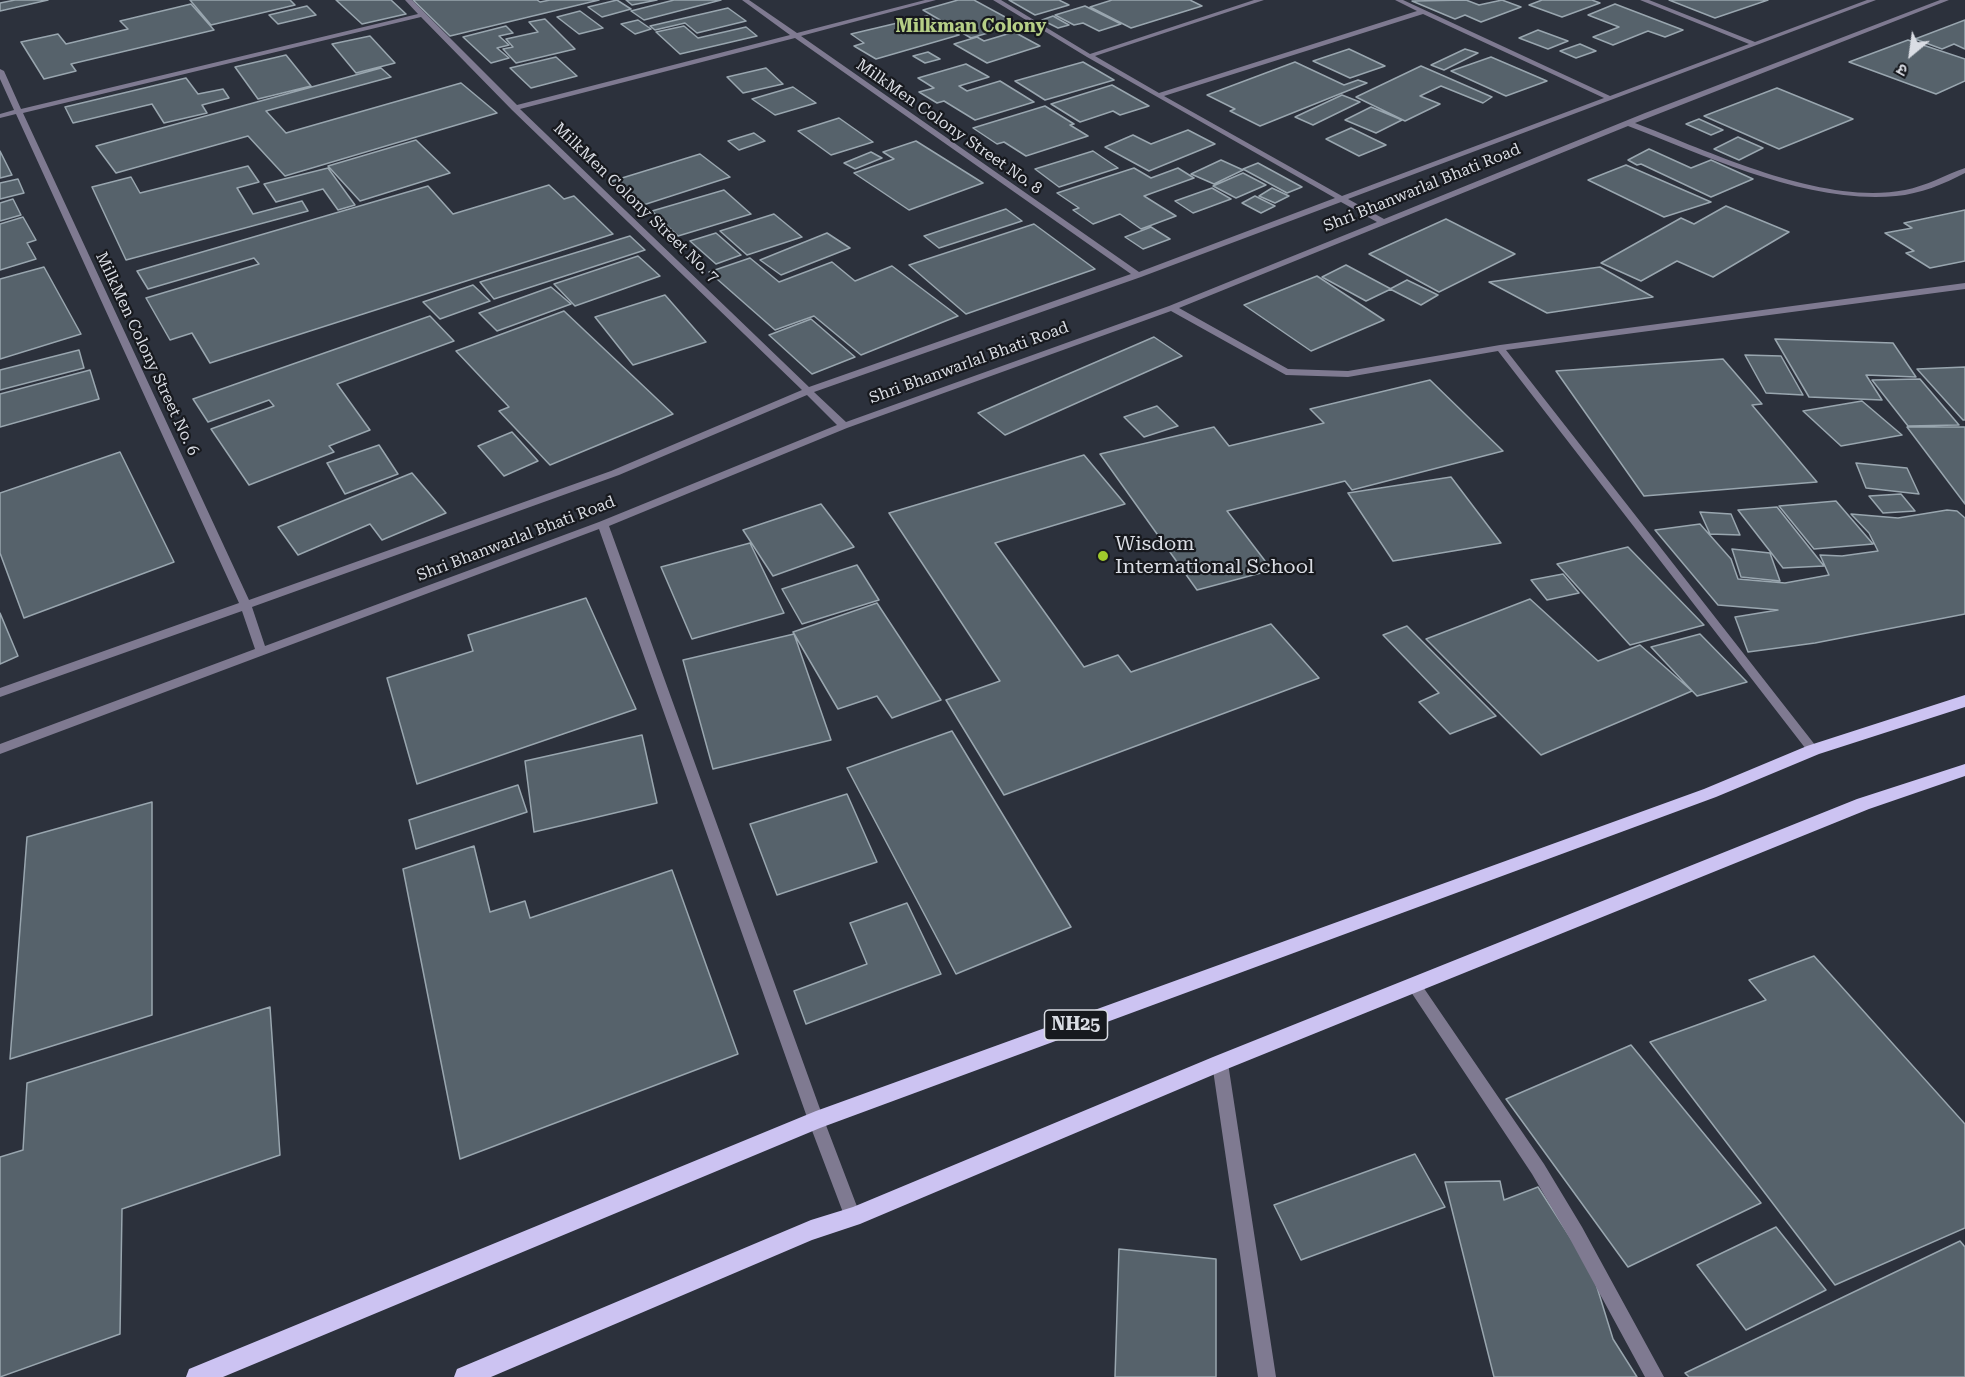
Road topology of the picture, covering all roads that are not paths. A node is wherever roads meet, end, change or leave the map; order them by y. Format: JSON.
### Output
{"nodes":[{"id":1,"x":408,"y":0,"type":"edge"},
{"id":2,"x":745,"y":0,"type":"edge"},
{"id":3,"x":933,"y":0,"type":"edge"},
{"id":4,"x":996,"y":0,"type":"edge"},
{"id":5,"x":1261,"y":0,"type":"edge"},
{"id":6,"x":1398,"y":0,"type":"edge"},
{"id":7,"x":1643,"y":0,"type":"edge"},
{"id":8,"x":1873,"y":0,"type":"edge"},
{"id":9,"x":1946,"y":0,"type":"edge"},
{"id":10,"x":1425,"y":11,"type":"junction"},
{"id":11,"x":422,"y":15,"type":"junction"},
{"id":12,"x":795,"y":36,"type":"junction"},
{"id":13,"x":1755,"y":44,"type":"junction"},
{"id":14,"x":1089,"y":56,"type":"junction"},
{"id":15,"x":0,"y":71,"type":"edge"},
{"id":16,"x":1159,"y":95,"type":"junction"},
{"id":17,"x":1609,"y":98,"type":"junction"},
{"id":18,"x":515,"y":108,"type":"junction"},
{"id":19,"x":19,"y":111,"type":"junction"},
{"id":20,"x":0,"y":116,"type":"edge"},
{"id":21,"x":1628,"y":123,"type":"junction"},
{"id":22,"x":1965,"y":170,"type":"edge"},
{"id":23,"x":1342,"y":199,"type":"junction"},
{"id":24,"x":1381,"y":221,"type":"junction"},
{"id":25,"x":1138,"y":275,"type":"junction"},
{"id":26,"x":1965,"y":286,"type":"edge"},
{"id":27,"x":1172,"y":308,"type":"junction"},
{"id":28,"x":1500,"y":348,"type":"junction"},
{"id":29,"x":808,"y":391,"type":"junction"},
{"id":30,"x":844,"y":426,"type":"junction"},
{"id":31,"x":603,"y":524,"type":"junction"},
{"id":32,"x":245,"y":604,"type":"junction"},
{"id":33,"x":261,"y":651,"type":"junction"},
{"id":34,"x":0,"y":693,"type":"edge"},
{"id":35,"x":1965,"y":701,"type":"edge"},
{"id":36,"x":0,"y":748,"type":"edge"},
{"id":37,"x":1813,"y":750,"type":"junction"},
{"id":38,"x":1964,"y":771,"type":"edge"},
{"id":39,"x":1414,"y":985,"type":"junction"},
{"id":40,"x":1220,"y":1063,"type":"junction"},
{"id":41,"x":816,"y":1120,"type":"junction"},
{"id":42,"x":853,"y":1217,"type":"junction"},
{"id":43,"x":197,"y":1377,"type":"edge"},
{"id":44,"x":465,"y":1377,"type":"edge"},
{"id":45,"x":1267,"y":1377,"type":"edge"},
{"id":46,"x":1655,"y":1377,"type":"edge"}],
"edges":[{"from":1,"to":11,"type":"street","name":"MilkMen Colony Street No. 7"},
{"from":2,"to":12,"type":"street","name":"MilkMen Colony Street No. 8"},
{"from":3,"to":12,"type":"street"},
{"from":4,"to":14,"type":"street"},
{"from":5,"to":14,"type":"street"},
{"from":6,"to":10,"type":"street"},
{"from":7,"to":13,"type":"street"},
{"from":8,"to":13,"type":"street","name":"Shri Bhanwarlal Bhati Road"},
{"from":9,"to":21,"type":"street","name":"Shri Bhanwarlal Bhati Road"},
{"from":10,"to":16,"type":"street"},
{"from":10,"to":17,"type":"street"},
{"from":11,"to":18,"type":"street","name":"MilkMen Colony Street No. 7"},
{"from":11,"to":19,"type":"street"},
{"from":12,"to":18,"type":"street"},
{"from":12,"to":25,"type":"street","name":"MilkMen Colony Street No. 8"},
{"from":13,"to":17,"type":"street","name":"Shri Bhanwarlal Bhati Road"},
{"from":14,"to":16,"type":"street"},
{"from":15,"to":19,"type":"street","name":"MilkMen Colony Street No. 6"},
{"from":16,"to":23,"type":"street"},
{"from":17,"to":23,"type":"street","name":"Shri Bhanwarlal Bhati Road"},
{"from":18,"to":29,"type":"street","name":"MilkMen Colony Street No. 7"},
{"from":19,"to":20,"type":"street"},
{"from":19,"to":32,"type":"street","name":"MilkMen Colony Street No. 6"},
{"from":21,"to":22,"type":"street"},
{"from":21,"to":24,"type":"street","name":"Shri Bhanwarlal Bhati Road"},
{"from":23,"to":24,"type":"street"},
{"from":23,"to":25,"type":"street","name":"Shri Bhanwarlal Bhati Road"},
{"from":24,"to":27,"type":"street","name":"Shri Bhanwarlal Bhati Road"},
{"from":25,"to":29,"type":"street","name":"Shri Bhanwarlal Bhati Road"},
{"from":26,"to":28,"type":"street"},
{"from":27,"to":28,"type":"street"},
{"from":27,"to":30,"type":"street","name":"Shri Bhanwarlal Bhati Road"},
{"from":28,"to":37,"type":"street"},
{"from":29,"to":30,"type":"street","name":"MilkMen Colony Street No. 7"},
{"from":29,"to":32,"type":"street","name":"Shri Bhanwarlal Bhati Road"},
{"from":30,"to":31,"type":"street","name":"Shri Bhanwarlal Bhati Road"},
{"from":31,"to":33,"type":"street","name":"Shri Bhanwarlal Bhati Road"},
{"from":31,"to":41,"type":"street"},
{"from":32,"to":33,"type":"street","name":"MilkMen Colony Street No. 6"},
{"from":32,"to":34,"type":"street","name":"Shri Bhanwarlal Bhati Road"},
{"from":33,"to":36,"type":"street","name":"Shri Bhanwarlal Bhati Road"},
{"from":35,"to":37,"type":"main road","number":"NH25"},
{"from":37,"to":41,"type":"main road","number":"NH25"},
{"from":38,"to":39,"type":"main road"},
{"from":39,"to":40,"type":"main road"},
{"from":39,"to":46,"type":"street"},
{"from":40,"to":42,"type":"main road"},
{"from":40,"to":45,"type":"street"},
{"from":41,"to":42,"type":"street"},
{"from":41,"to":43,"type":"main road","number":"NH25"},
{"from":42,"to":44,"type":"main road"}]}
